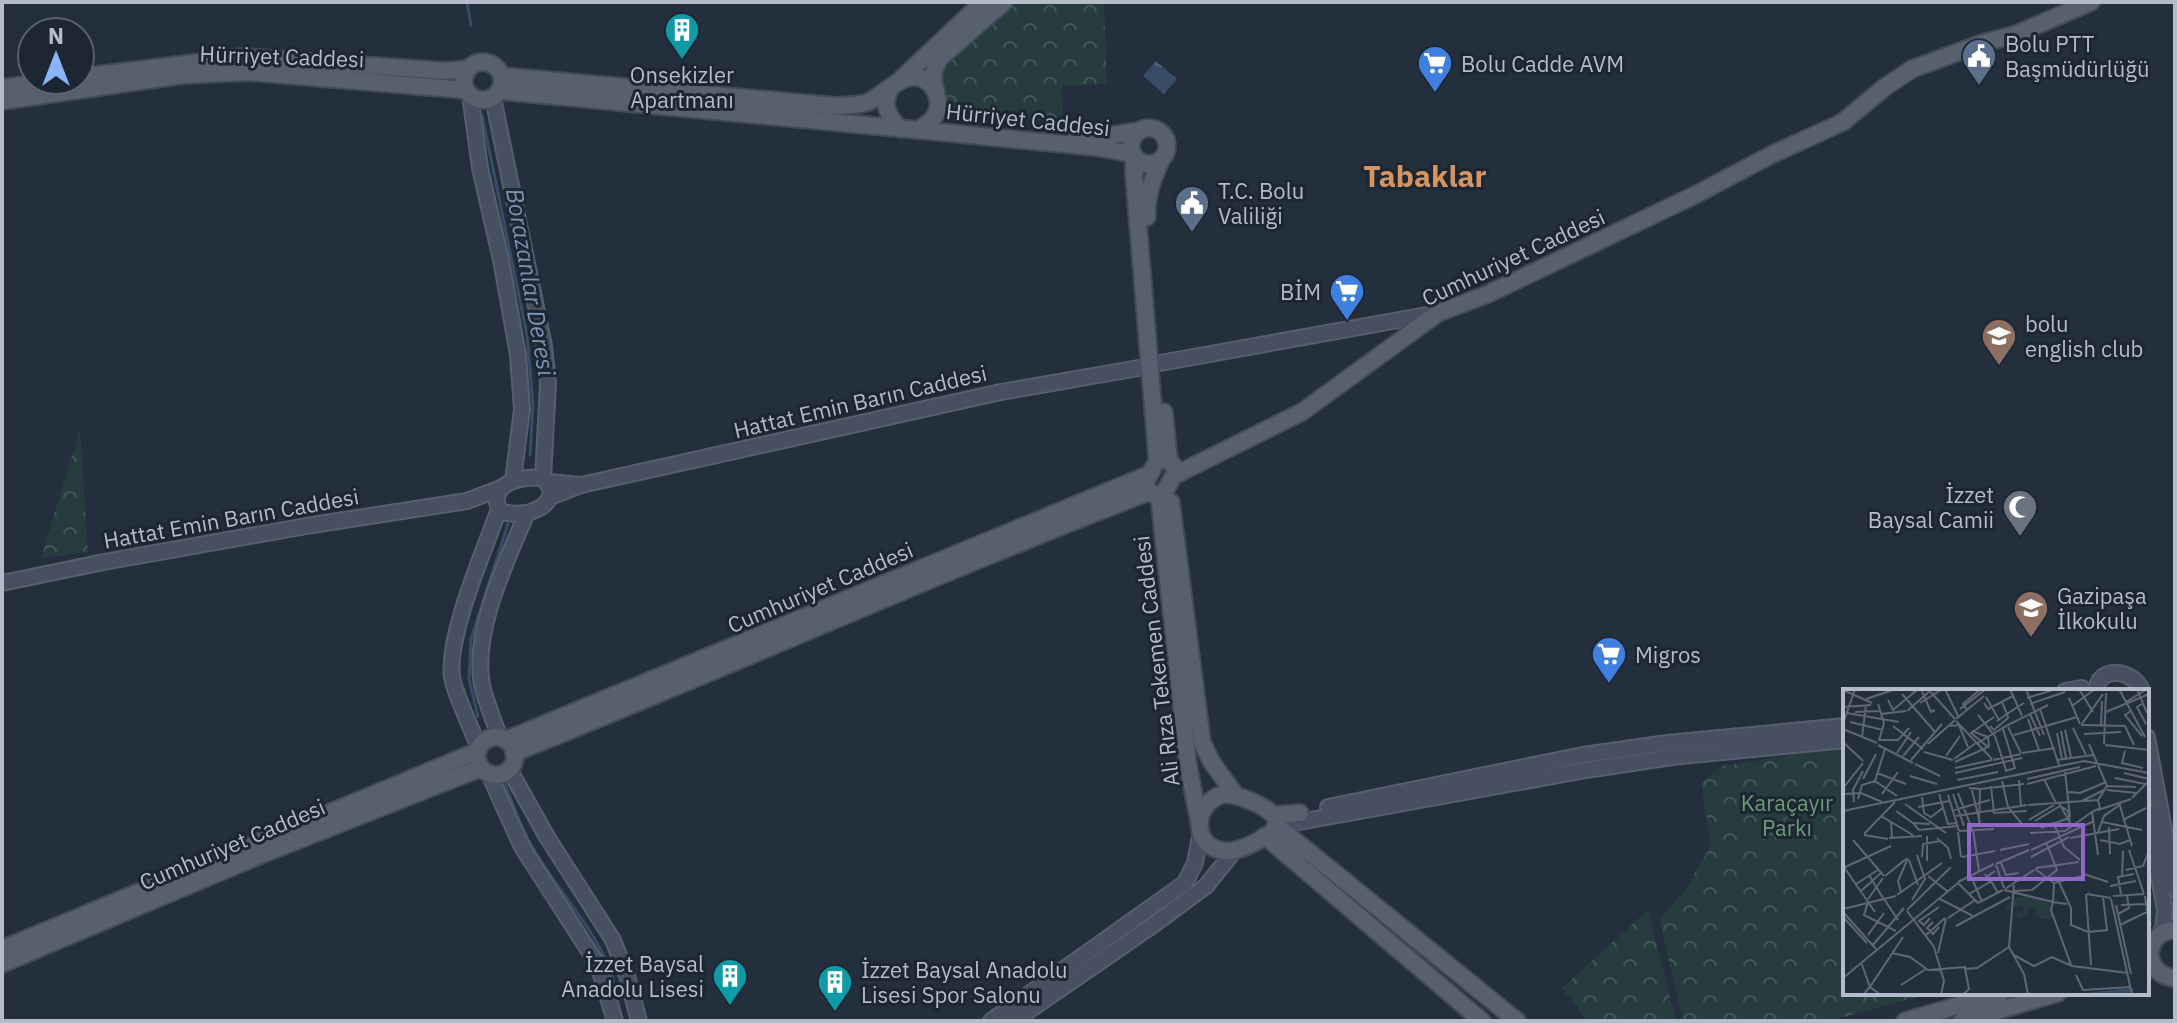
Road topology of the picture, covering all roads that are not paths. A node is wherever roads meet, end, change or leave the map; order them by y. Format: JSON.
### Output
{"nodes":[{"id":1,"x":983,"y":2,"type":"edge"},
{"id":2,"x":1004,"y":2,"type":"edge"},
{"id":3,"x":2091,"y":2,"type":"edge"},
{"id":4,"x":468,"y":69,"type":"junction"},
{"id":5,"x":96,"y":75,"type":"edge"},
{"id":6,"x":896,"y":82,"type":"junction"},
{"id":7,"x":498,"y":88,"type":"junction"},
{"id":8,"x":468,"y":92,"type":"junction"},
{"id":9,"x":2,"y":101,"type":"edge"},
{"id":10,"x":938,"y":101,"type":"junction"},
{"id":11,"x":900,"y":129,"type":"junction"},
{"id":12,"x":918,"y":130,"type":"junction"},
{"id":13,"x":1139,"y":131,"type":"junction"},
{"id":14,"x":1134,"y":156,"type":"junction"},
{"id":15,"x":1162,"y":158,"type":"junction"},
{"id":16,"x":1438,"y":313,"type":"junction"},
{"id":17,"x":1155,"y":364,"type":"junction"},
{"id":18,"x":1161,"y":478,"type":"junction"},
{"id":19,"x":507,"y":485,"type":"junction"},
{"id":20,"x":547,"y":485,"type":"junction"},
{"id":21,"x":467,"y":501,"type":"junction"},
{"id":22,"x":498,"y":508,"type":"junction"},
{"id":23,"x":527,"y":513,"type":"junction"},
{"id":24,"x":2,"y":583,"type":"edge"},
{"id":25,"x":2090,"y":689,"type":"edge"},
{"id":26,"x":2141,"y":689,"type":"edge"},
{"id":27,"x":1843,"y":726,"type":"edge"},
{"id":28,"x":1843,"y":740,"type":"edge"},
{"id":29,"x":2149,"y":748,"type":"edge"},
{"id":30,"x":507,"y":750,"type":"junction"},
{"id":31,"x":482,"y":760,"type":"junction"},
{"id":32,"x":1236,"y":796,"type":"junction"},
{"id":33,"x":1300,"y":813,"type":"joint"},
{"id":34,"x":2149,"y":823,"type":"edge"},
{"id":35,"x":1200,"y":826,"type":"junction"},
{"id":36,"x":1272,"y":826,"type":"junction"},
{"id":37,"x":1235,"y":850,"type":"junction"},
{"id":38,"x":2175,"y":889,"type":"edge"},
{"id":39,"x":2158,"y":939,"type":"edge"},
{"id":40,"x":2,"y":949,"type":"edge"},
{"id":41,"x":2,"y":964,"type":"edge"},
{"id":42,"x":2164,"y":977,"type":"edge"},
{"id":43,"x":1994,"y":995,"type":"edge"},
{"id":44,"x":2051,"y":995,"type":"edge"},
{"id":45,"x":615,"y":1021,"type":"edge"},
{"id":46,"x":639,"y":1021,"type":"edge"},
{"id":47,"x":991,"y":1021,"type":"edge"},
{"id":48,"x":1014,"y":1021,"type":"edge"},
{"id":49,"x":1482,"y":1021,"type":"edge"},
{"id":50,"x":1517,"y":1021,"type":"edge"},
{"id":51,"x":1905,"y":1021,"type":"edge"},
{"id":52,"x":1962,"y":1021,"type":"edge"}],
"edges":[{"from":1,"to":6,"type":"main road"},
{"from":2,"to":10,"type":"main road"},
{"from":3,"to":16,"type":"main road","name":"Cumhuriyet Caddesi"},
{"from":4,"to":5,"type":"main road","name":"Hürriyet Caddesi"},
{"from":4,"to":7,"type":"main road"},
{"from":4,"to":8,"type":"main road"},
{"from":6,"to":7,"type":"main road"},
{"from":6,"to":10,"type":"main road","name":"Hürriyet Caddesi"},
{"from":6,"to":11,"type":"main road"},
{"from":7,"to":8,"type":"main road"},
{"from":7,"to":11,"type":"main road","name":"Hürriyet Caddesi"},
{"from":7,"to":20,"type":"main road"},
{"from":8,"to":9,"type":"main road","name":"Hürriyet Caddesi"},
{"from":8,"to":19,"type":"main road"},
{"from":10,"to":12,"type":"main road","name":"Hürriyet Caddesi"},
{"from":10,"to":13,"type":"main road","name":"Hürriyet Caddesi"},
{"from":11,"to":12,"type":"main road","name":"Hürriyet Caddesi"},
{"from":12,"to":14,"type":"main road","name":"Hürriyet Caddesi"},
{"from":13,"to":14,"type":"main road"},
{"from":13,"to":15,"type":"main road"},
{"from":14,"to":15,"type":"main road"},
{"from":14,"to":17,"type":"main road","name":"Ali Rıza Tekemen Caddesi"},
{"from":15,"to":17,"type":"main road","name":"Ali Rıza Tekemen Caddesi"},
{"from":16,"to":17,"type":"main road","name":"Hattat Emin Barın Caddesi"},
{"from":16,"to":18,"type":"main road","name":"Cumhuriyet Caddesi"},
{"from":17,"to":18,"type":"main road","name":"Ali Rıza Tekemen Caddesi"},
{"from":17,"to":20,"type":"main road","name":"Hattat Emin Barın Caddesi"},
{"from":18,"to":30,"type":"main road","name":"Cumhuriyet Caddesi"},
{"from":18,"to":30,"type":"main road","name":"Cumhuriyet Caddesi"},
{"from":18,"to":32,"type":"main road","name":"Ali Rıza Tekemen Caddesi"},
{"from":18,"to":35,"type":"main road","name":"Ali Rıza Tekemen Caddesi"},
{"from":19,"to":20,"type":"main road"},
{"from":19,"to":21,"type":"main road"},
{"from":19,"to":22,"type":"main road"},
{"from":20,"to":23,"type":"main road"},
{"from":21,"to":22,"type":"main road"},
{"from":21,"to":24,"type":"main road","name":"Hattat Emin Barın Caddesi"},
{"from":22,"to":23,"type":"main road"},
{"from":22,"to":31,"type":"main road"},
{"from":23,"to":30,"type":"main road"},
{"from":25,"to":26,"type":"main road"},
{"from":27,"to":33,"type":"main road"},
{"from":28,"to":36,"type":"main road"},
{"from":29,"to":38,"type":"main road"},
{"from":30,"to":31,"type":"main road"},
{"from":30,"to":31,"type":"main road"},
{"from":30,"to":46,"type":"main road"},
{"from":31,"to":40,"type":"main road","name":"Cumhuriyet Caddesi"},
{"from":31,"to":41,"type":"main road","name":"Cumhuriyet Caddesi"},
{"from":31,"to":45,"type":"main road"},
{"from":32,"to":35,"type":"main road"},
{"from":32,"to":36,"type":"main road"},
{"from":33,"to":36,"type":"main road"},
{"from":34,"to":39,"type":"main road"},
{"from":35,"to":37,"type":"main road"},
{"from":35,"to":47,"type":"main road"},
{"from":36,"to":37,"type":"main road"},
{"from":36,"to":49,"type":"main road"},
{"from":36,"to":50,"type":"main road"},
{"from":37,"to":48,"type":"main road"},
{"from":39,"to":42,"type":"main road"},
{"from":43,"to":51,"type":"main road"},
{"from":44,"to":52,"type":"main road"}]}
